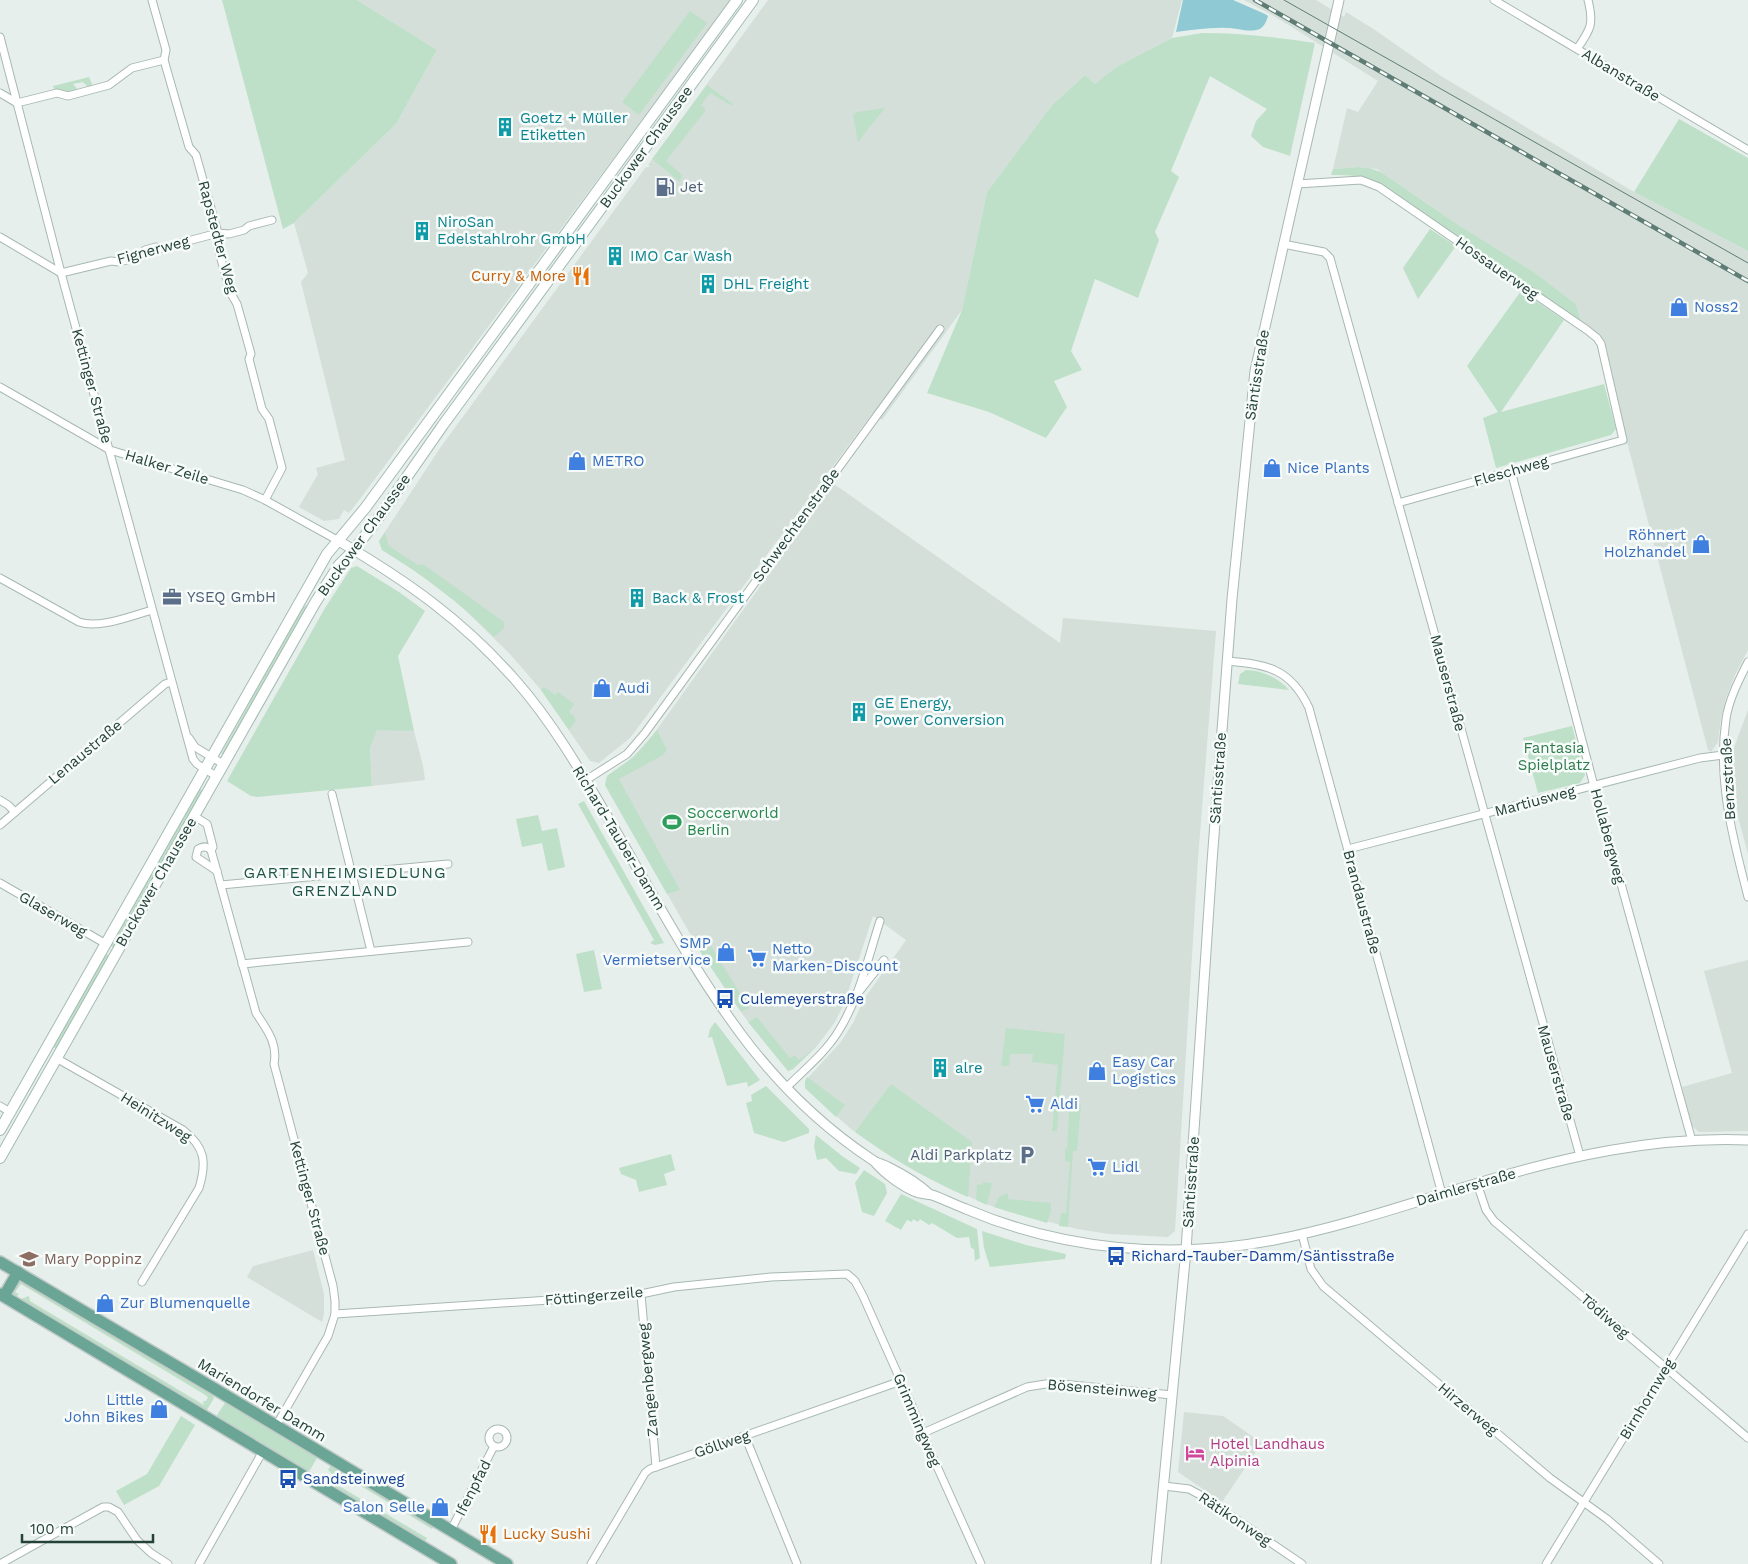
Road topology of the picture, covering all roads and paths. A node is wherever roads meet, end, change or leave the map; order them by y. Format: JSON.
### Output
{"nodes":[{"id":1,"x":152,"y":0,"type":"edge"},
{"id":2,"x":737,"y":0,"type":"edge"},
{"id":3,"x":753,"y":0,"type":"edge"},
{"id":4,"x":1339,"y":0,"type":"edge"},
{"id":5,"x":1494,"y":0,"type":"edge"},
{"id":6,"x":1588,"y":0,"type":"edge"},
{"id":7,"x":0,"y":37,"type":"edge"},
{"id":8,"x":1578,"y":49,"type":"junction"},
{"id":9,"x":164,"y":60,"type":"junction"},
{"id":10,"x":0,"y":93,"type":"edge"},
{"id":11,"x":18,"y":103,"type":"junction"},
{"id":12,"x":1748,"y":150,"type":"edge"},
{"id":13,"x":1297,"y":184,"type":"junction"},
{"id":14,"x":272,"y":220,"type":"dead end"},
{"id":15,"x":218,"y":233,"type":"junction"},
{"id":16,"x":0,"y":237,"type":"edge"},
{"id":17,"x":1283,"y":244,"type":"junction"},
{"id":18,"x":61,"y":273,"type":"junction"},
{"id":19,"x":940,"y":329,"type":"dead end"},
{"id":20,"x":0,"y":387,"type":"edge"},
{"id":21,"x":1623,"y":440,"type":"joint"},
{"id":22,"x":110,"y":450,"type":"junction"},
{"id":23,"x":1511,"y":471,"type":"junction"},
{"id":24,"x":265,"y":500,"type":"junction"},
{"id":25,"x":1398,"y":503,"type":"junction"},
{"id":26,"x":337,"y":540,"type":"junction"},
{"id":27,"x":354,"y":550,"type":"junction"},
{"id":28,"x":0,"y":578,"type":"edge"},
{"id":29,"x":152,"y":610,"type":"junction"},
{"id":30,"x":1227,"y":661,"type":"junction"},
{"id":31,"x":1748,"y":662,"type":"edge"},
{"id":32,"x":171,"y":682,"type":"junction"},
{"id":33,"x":185,"y":734,"type":"junction"},
{"id":34,"x":1724,"y":755,"type":"junction"},
{"id":35,"x":212,"y":757,"type":"junction"},
{"id":36,"x":223,"y":764,"type":"junction"},
{"id":37,"x":205,"y":769,"type":"junction"},
{"id":38,"x":216,"y":776,"type":"junction"},
{"id":39,"x":586,"y":780,"type":"junction"},
{"id":40,"x":1594,"y":786,"type":"junction"},
{"id":41,"x":332,"y":794,"type":"dead end"},
{"id":42,"x":0,"y":800,"type":"edge"},
{"id":43,"x":15,"y":812,"type":"junction"},
{"id":44,"x":1485,"y":814,"type":"junction"},
{"id":45,"x":194,"y":816,"type":"junction"},
{"id":46,"x":0,"y":825,"type":"edge"},
{"id":47,"x":211,"y":850,"type":"junction"},
{"id":48,"x":1348,"y":850,"type":"junction"},
{"id":49,"x":448,"y":864,"type":"dead end"},
{"id":50,"x":218,"y":871,"type":"junction"},
{"id":51,"x":352,"y":873,"type":"junction"},
{"id":52,"x":0,"y":883,"type":"edge"},
{"id":53,"x":222,"y":884,"type":"junction"},
{"id":54,"x":1748,"y":897,"type":"edge"},
{"id":55,"x":880,"y":921,"type":"dead end"},
{"id":56,"x":468,"y":942,"type":"dead end"},
{"id":57,"x":106,"y":944,"type":"junction"},
{"id":58,"x":371,"y":951,"type":"junction"},
{"id":59,"x":884,"y":960,"type":"dead end"},
{"id":60,"x":242,"y":964,"type":"junction"},
{"id":61,"x":855,"y":997,"type":"junction"},
{"id":62,"x":56,"y":1058,"type":"junction"},
{"id":63,"x":786,"y":1088,"type":"junction"},
{"id":64,"x":0,"y":1106,"type":"edge"},
{"id":65,"x":10,"y":1112,"type":"junction"},
{"id":66,"x":0,"y":1130,"type":"edge"},
{"id":67,"x":1748,"y":1140,"type":"edge"},
{"id":68,"x":1692,"y":1141,"type":"junction"},
{"id":69,"x":1580,"y":1156,"type":"junction"},
{"id":70,"x":0,"y":1158,"type":"edge"},
{"id":71,"x":1477,"y":1183,"type":"junction"},
{"id":72,"x":1442,"y":1194,"type":"junction"},
{"id":73,"x":1302,"y":1234,"type":"junction"},
{"id":74,"x":1748,"y":1234,"type":"edge"},
{"id":75,"x":1186,"y":1250,"type":"junction"},
{"id":76,"x":0,"y":1262,"type":"edge"},
{"id":77,"x":18,"y":1272,"type":"junction"},
{"id":78,"x":852,"y":1277,"type":"joint"},
{"id":79,"x":142,"y":1282,"type":"dead end"},
{"id":80,"x":641,"y":1294,"type":"junction"},
{"id":81,"x":2,"y":1295,"type":"edge"},
{"id":82,"x":335,"y":1314,"type":"junction"},
{"id":83,"x":1665,"y":1368,"type":"junction"},
{"id":84,"x":901,"y":1381,"type":"junction"},
{"id":85,"x":1172,"y":1395,"type":"junction"},
{"id":86,"x":276,"y":1426,"type":"junction"},
{"id":87,"x":923,"y":1433,"type":"junction"},
{"id":88,"x":745,"y":1436,"type":"junction"},
{"id":89,"x":1748,"y":1438,"type":"edge"},
{"id":90,"x":494,"y":1446,"type":"dead end"},
{"id":91,"x":263,"y":1451,"type":"junction"},
{"id":92,"x":656,"y":1466,"type":"junction"},
{"id":93,"x":1164,"y":1486,"type":"junction"},
{"id":94,"x":1584,"y":1503,"type":"junction"},
{"id":95,"x":451,"y":1530,"type":"junction"},
{"id":96,"x":0,"y":1564,"type":"edge"},
{"id":97,"x":168,"y":1564,"type":"edge"},
{"id":98,"x":199,"y":1564,"type":"edge"},
{"id":99,"x":452,"y":1564,"type":"edge"},
{"id":100,"x":507,"y":1564,"type":"edge"},
{"id":101,"x":591,"y":1564,"type":"edge"},
{"id":102,"x":797,"y":1564,"type":"edge"},
{"id":103,"x":981,"y":1564,"type":"edge"},
{"id":104,"x":1156,"y":1564,"type":"edge"},
{"id":105,"x":1302,"y":1564,"type":"edge"},
{"id":106,"x":1546,"y":1564,"type":"edge"},
{"id":107,"x":1659,"y":1564,"type":"edge"}],
"edges":[{"from":1,"to":9,"type":"street","name":"Rapstedter Weg"},
{"from":2,"to":26,"type":"main road","name":"Buckower Chaussee"},
{"from":3,"to":27,"type":"main road","name":"Buckower Chaussee"},
{"from":4,"to":13,"type":"street","name":"Säntisstraße"},
{"from":5,"to":8,"type":"street","name":"Albanstraße"},
{"from":6,"to":8,"type":"street"},
{"from":7,"to":11,"type":"street","name":"Kettinger Straße"},
{"from":8,"to":12,"type":"street","name":"Albanstraße"},
{"from":9,"to":11,"type":"street"},
{"from":9,"to":15,"type":"street","name":"Rapstedter Weg"},
{"from":10,"to":11,"type":"street"},
{"from":11,"to":18,"type":"street","name":"Kettinger Straße"},
{"from":13,"to":17,"type":"street","name":"Säntisstraße"},
{"from":13,"to":21,"type":"street","name":"Hossauerweg"},
{"from":14,"to":15,"type":"street","name":"Fignerweg"},
{"from":15,"to":18,"type":"street","name":"Fignerweg"},
{"from":15,"to":24,"type":"street","name":"Rapstedter Weg"},
{"from":16,"to":18,"type":"street"},
{"from":17,"to":25,"type":"street","name":"Mauserstraße"},
{"from":17,"to":30,"type":"street","name":"Säntisstraße"},
{"from":18,"to":22,"type":"street","name":"Kettinger Straße"},
{"from":19,"to":39,"type":"street","name":"Schwechtenstraße"},
{"from":20,"to":22,"type":"street","name":"Halker Zeile"},
{"from":21,"to":23,"type":"street","name":"Fleschweg"},
{"from":22,"to":24,"type":"street","name":"Halker Zeile"},
{"from":22,"to":29,"type":"street","name":"Kettinger Straße"},
{"from":23,"to":25,"type":"street","name":"Fleschweg"},
{"from":23,"to":40,"type":"street","name":"Hollabergweg"},
{"from":24,"to":26,"type":"street","name":"Halker Zeile"},
{"from":25,"to":44,"type":"street","name":"Mauserstraße"},
{"from":26,"to":27,"type":"street","name":"Richard-Tauber-Damm"},
{"from":26,"to":35,"type":"main road","name":"Buckower Chaussee"},
{"from":27,"to":36,"type":"main road","name":"Buckower Chaussee"},
{"from":27,"to":39,"type":"street","name":"Richard-Tauber-Damm"},
{"from":28,"to":29,"type":"street"},
{"from":29,"to":32,"type":"street","name":"Kettinger Straße"},
{"from":30,"to":48,"type":"street","name":"Brandaustraße"},
{"from":30,"to":75,"type":"street","name":"Säntisstraße"},
{"from":31,"to":34,"type":"street","name":"Benzstraße"},
{"from":32,"to":33,"type":"street","name":"Kettinger Straße"},
{"from":32,"to":43,"type":"street","name":"Lenaustraße"},
{"from":33,"to":35,"type":"street"},
{"from":33,"to":37,"type":"street","name":"Kettinger Straße"},
{"from":34,"to":40,"type":"street","name":"Martiusweg"},
{"from":34,"to":54,"type":"street","name":"Benzstraße"},
{"from":35,"to":36,"type":"street"},
{"from":35,"to":37,"type":"main road","name":"Buckower Chaussee"},
{"from":36,"to":38,"type":"main road","name":"Buckower Chaussee"},
{"from":37,"to":38,"type":"street","name":"Kettinger Straße"},
{"from":37,"to":57,"type":"main road","name":"Buckower Chaussee"},
{"from":38,"to":45,"type":"main road","name":"Buckower Chaussee"},
{"from":39,"to":63,"type":"street","name":"Richard-Tauber-Damm"},
{"from":40,"to":44,"type":"street","name":"Martiusweg"},
{"from":40,"to":68,"type":"street","name":"Hollabergweg"},
{"from":41,"to":51,"type":"street"},
{"from":42,"to":43,"type":"street"},
{"from":43,"to":46,"type":"street","name":"Lenaustraße"},
{"from":44,"to":48,"type":"street","name":"Martiusweg"},
{"from":44,"to":69,"type":"street","name":"Mauserstraße"},
{"from":45,"to":47,"type":"street","name":"Kettinger Straße"},
{"from":45,"to":62,"type":"main road","name":"Buckower Chaussee"},
{"from":47,"to":50,"type":"street","name":"Kettinger Straße"},
{"from":47,"to":50,"type":"street"},
{"from":48,"to":72,"type":"street","name":"Brandaustraße"},
{"from":49,"to":51,"type":"street"},
{"from":50,"to":53,"type":"street","name":"Kettinger Straße"},
{"from":51,"to":53,"type":"street"},
{"from":51,"to":58,"type":"street"},
{"from":52,"to":57,"type":"street","name":"Glaserweg"},
{"from":53,"to":60,"type":"street","name":"Kettinger Straße"},
{"from":55,"to":61,"type":"street"},
{"from":56,"to":58,"type":"street"},
{"from":57,"to":65,"type":"main road","name":"Buckower Chaussee"},
{"from":58,"to":60,"type":"street"},
{"from":59,"to":61,"type":"street"},
{"from":60,"to":82,"type":"street","name":"Kettinger Straße"},
{"from":61,"to":63,"type":"street"},
{"from":62,"to":70,"type":"main road","name":"Buckower Chaussee"},
{"from":62,"to":79,"type":"street","name":"Heinitzweg"},
{"from":63,"to":75,"type":"street","name":"Richard-Tauber-Damm"},
{"from":64,"to":65,"type":"street"},
{"from":65,"to":66,"type":"main road","name":"Buckower Chaussee"},
{"from":67,"to":68,"type":"street","name":"Daimlerstraße"},
{"from":68,"to":69,"type":"street","name":"Daimlerstraße"},
{"from":69,"to":71,"type":"street","name":"Daimlerstraße"},
{"from":71,"to":72,"type":"street","name":"Daimlerstraße"},
{"from":71,"to":83,"type":"street","name":"Tödiweg"},
{"from":72,"to":73,"type":"street","name":"Daimlerstraße"},
{"from":73,"to":75,"type":"street","name":"Daimlerstraße"},
{"from":73,"to":94,"type":"street","name":"Hirzerweg"},
{"from":74,"to":83,"type":"street","name":"Birnhornweg"},
{"from":75,"to":85,"type":"street","name":"Säntisstraße"},
{"from":76,"to":77,"type":"main road","name":"Mariendorfer Damm"},
{"from":77,"to":81,"type":"main road"},
{"from":77,"to":86,"type":"main road","name":"Mariendorfer Damm"},
{"from":78,"to":80,"type":"street","name":"Föttingerzeile"},
{"from":78,"to":84,"type":"street","name":"Grimmingweg"},
{"from":80,"to":82,"type":"street","name":"Föttingerzeile"},
{"from":80,"to":92,"type":"street","name":"Zangenbergweg"},
{"from":81,"to":91,"type":"main road"},
{"from":82,"to":86,"type":"street","name":"Kettinger Straße"},
{"from":83,"to":89,"type":"street","name":"Tödiweg"},
{"from":83,"to":94,"type":"street","name":"Birnhornweg"},
{"from":84,"to":87,"type":"street","name":"Grimmingweg"},
{"from":84,"to":88,"type":"street","name":"Göllweg"},
{"from":85,"to":87,"type":"street","name":"Bösensteinweg"},
{"from":85,"to":93,"type":"street","name":"Säntisstraße"},
{"from":86,"to":95,"type":"main road","name":"Mariendorfer Damm"},
{"from":87,"to":103,"type":"street","name":"Grimmingweg"},
{"from":88,"to":92,"type":"street","name":"Göllweg"},
{"from":88,"to":102,"type":"street"},
{"from":90,"to":95,"type":"street","name":"Ifenpfad"},
{"from":91,"to":98,"type":"street"},
{"from":91,"to":99,"type":"main road"},
{"from":92,"to":101,"type":"street","name":"Göllweg"},
{"from":93,"to":104,"type":"street","name":"Säntisstraße"},
{"from":93,"to":105,"type":"street","name":"Rätikonweg"},
{"from":94,"to":106,"type":"street","name":"Birnhornweg"},
{"from":94,"to":107,"type":"street","name":"Hirzerweg"},
{"from":95,"to":100,"type":"main road","name":"Mariendorfer Damm"},
{"from":96,"to":97,"type":"street"}]}
